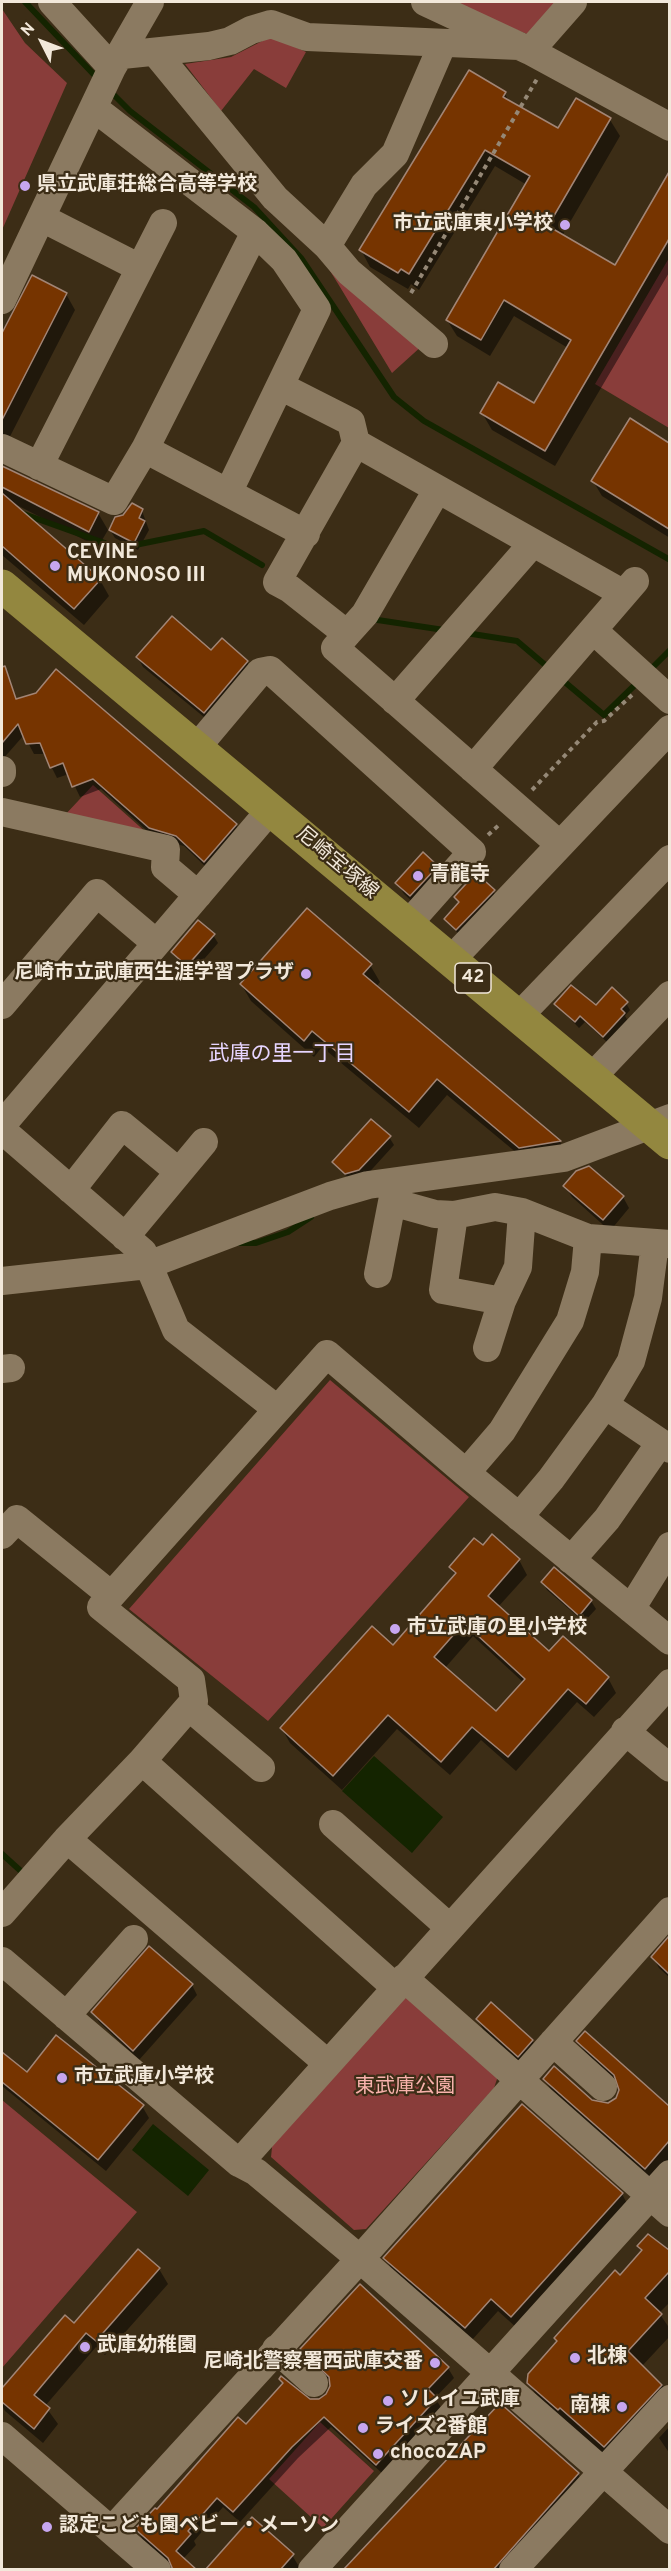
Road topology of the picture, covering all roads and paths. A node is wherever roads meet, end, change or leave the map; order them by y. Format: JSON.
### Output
{"nodes":[{"id":1,"x":52,"y":2,"type":"edge"},
{"id":2,"x":150,"y":2,"type":"edge"},
{"id":3,"x":425,"y":2,"type":"edge"},
{"id":4,"x":573,"y":2,"type":"edge"},
{"id":5,"x":443,"y":43,"type":"junction"},
{"id":6,"x":155,"y":52,"type":"junction"},
{"id":7,"x":532,"y":53,"type":"junction"},
{"id":8,"x":117,"y":62,"type":"junction"},
{"id":9,"x":94,"y":108,"type":"junction"},
{"id":10,"x":665,"y":117,"type":"edge"},
{"id":11,"x":42,"y":218,"type":"junction"},
{"id":12,"x":163,"y":223,"type":"dead end"},
{"id":13,"x":255,"y":232,"type":"junction"},
{"id":14,"x":327,"y":246,"type":"junction"},
{"id":15,"x":140,"y":268,"type":"junction"},
{"id":16,"x":2,"y":300,"type":"edge"},
{"id":17,"x":398,"y":314,"type":"junction"},
{"id":18,"x":434,"y":344,"type":"dead end"},
{"id":19,"x":280,"y":386,"type":"junction"},
{"id":20,"x":356,"y":443,"type":"junction"},
{"id":21,"x":2,"y":448,"type":"edge"},
{"id":22,"x":146,"y":449,"type":"junction"},
{"id":23,"x":39,"y":466,"type":"junction"},
{"id":24,"x":437,"y":490,"type":"junction"},
{"id":25,"x":228,"y":493,"type":"junction"},
{"id":26,"x":306,"y":534,"type":"junction"},
{"id":27,"x":533,"y":543,"type":"junction"},
{"id":28,"x":2,"y":586,"type":"edge"},
{"id":29,"x":357,"y":623,"type":"junction"},
{"id":30,"x":593,"y":630,"type":"junction"},
{"id":31,"x":642,"y":675,"type":"junction"},
{"id":32,"x":669,"y":700,"type":"edge"},
{"id":33,"x":395,"y":701,"type":"junction"},
{"id":34,"x":669,"y":729,"type":"edge"},
{"id":35,"x":197,"y":747,"type":"junction"},
{"id":36,"x":473,"y":769,"type":"junction"},
{"id":37,"x":516,"y":807,"type":"junction"},
{"id":38,"x":271,"y":809,"type":"junction"},
{"id":39,"x":3,"y":815,"type":"edge"},
{"id":40,"x":559,"y":844,"type":"junction"},
{"id":41,"x":472,"y":852,"type":"junction"},
{"id":42,"x":669,"y":859,"type":"edge"},
{"id":43,"x":198,"y":895,"type":"junction"},
{"id":44,"x":408,"y":924,"type":"junction"},
{"id":45,"x":156,"y":944,"type":"junction"},
{"id":46,"x":452,"y":959,"type":"junction"},
{"id":47,"x":669,"y":995,"type":"edge"},
{"id":48,"x":2,"y":1005,"type":"edge"},
{"id":49,"x":518,"y":1017,"type":"junction"},
{"id":50,"x":592,"y":1077,"type":"junction"},
{"id":51,"x":2,"y":1125,"type":"edge"},
{"id":52,"x":662,"y":1128,"type":"edge"},
{"id":53,"x":2,"y":1130,"type":"edge"},
{"id":54,"x":204,"y":1142,"type":"dead end"},
{"id":55,"x":179,"y":1172,"type":"junction"},
{"id":56,"x":71,"y":1190,"type":"junction"},
{"id":57,"x":522,"y":1212,"type":"junction"},
{"id":58,"x":454,"y":1215,"type":"junction"},
{"id":59,"x":125,"y":1237,"type":"junction"},
{"id":60,"x":588,"y":1238,"type":"junction"},
{"id":61,"x":662,"y":1244,"type":"edge"},
{"id":62,"x":148,"y":1265,"type":"junction"},
{"id":63,"x":378,"y":1274,"type":"dead end"},
{"id":64,"x":2,"y":1281,"type":"edge"},
{"id":65,"x":502,"y":1301,"type":"junction"},
{"id":66,"x":487,"y":1348,"type":"dead end"},
{"id":67,"x":605,"y":1405,"type":"junction"},
{"id":68,"x":278,"y":1409,"type":"junction"},
{"id":69,"x":665,"y":1446,"type":"edge"},
{"id":70,"x":466,"y":1473,"type":"junction"},
{"id":71,"x":519,"y":1517,"type":"junction"},
{"id":72,"x":2,"y":1535,"type":"edge"},
{"id":73,"x":669,"y":1546,"type":"edge"},
{"id":74,"x":571,"y":1560,"type":"junction"},
{"id":75,"x":111,"y":1595,"type":"junction"},
{"id":76,"x":631,"y":1609,"type":"junction"},
{"id":77,"x":669,"y":1641,"type":"edge"},
{"id":78,"x":669,"y":1683,"type":"edge"},
{"id":79,"x":189,"y":1707,"type":"junction"},
{"id":80,"x":625,"y":1731,"type":"junction"},
{"id":81,"x":142,"y":1761,"type":"junction"},
{"id":82,"x":261,"y":1768,"type":"dead end"},
{"id":83,"x":669,"y":1768,"type":"edge"},
{"id":84,"x":333,"y":1824,"type":"dead end"},
{"id":85,"x":67,"y":1839,"type":"junction"},
{"id":86,"x":669,"y":1911,"type":"edge"},
{"id":87,"x":2,"y":1913,"type":"edge"},
{"id":88,"x":449,"y":1927,"type":"junction"},
{"id":89,"x":134,"y":1939,"type":"dead end"},
{"id":90,"x":2,"y":1961,"type":"edge"},
{"id":91,"x":399,"y":1982,"type":"junction"},
{"id":92,"x":66,"y":2016,"type":"junction"},
{"id":93,"x":553,"y":2042,"type":"junction"},
{"id":94,"x":327,"y":2063,"type":"junction"},
{"id":95,"x":520,"y":2078,"type":"junction"},
{"id":96,"x":603,"y":2087,"type":"dead end"},
{"id":97,"x":239,"y":2163,"type":"junction"},
{"id":98,"x":669,"y":2174,"type":"edge"},
{"id":99,"x":660,"y":2204,"type":"edge"},
{"id":100,"x":360,"y":2259,"type":"junction"},
{"id":101,"x":276,"y":2349,"type":"junction"},
{"id":102,"x":490,"y":2372,"type":"junction"},
{"id":103,"x":314,"y":2383,"type":"dead end"},
{"id":104,"x":669,"y":2399,"type":"edge"},
{"id":105,"x":2,"y":2436,"type":"edge"},
{"id":106,"x":603,"y":2471,"type":"junction"},
{"id":107,"x":112,"y":2530,"type":"junction"},
{"id":108,"x":669,"y":2530,"type":"edge"},
{"id":109,"x":145,"y":2566,"type":"edge"},
{"id":110,"x":312,"y":2570,"type":"edge"},
{"id":111,"x":513,"y":2570,"type":"edge"}],
"edges":[{"from":1,"to":8,"type":"street"},
{"from":2,"to":8,"type":"street"},
{"from":3,"to":7,"type":"street"},
{"from":4,"to":7,"type":"street"},
{"from":5,"to":6,"type":"street"},
{"from":5,"to":7,"type":"street"},
{"from":5,"to":14,"type":"street"},
{"from":6,"to":8,"type":"street"},
{"from":6,"to":14,"type":"street"},
{"from":7,"to":10,"type":"street"},
{"from":7,"to":17,"type":"path"},
{"from":8,"to":9,"type":"street"},
{"from":9,"to":11,"type":"street"},
{"from":9,"to":13,"type":"street"},
{"from":11,"to":15,"type":"street"},
{"from":11,"to":16,"type":"street"},
{"from":12,"to":15,"type":"street"},
{"from":13,"to":19,"type":"street"},
{"from":13,"to":22,"type":"street"},
{"from":14,"to":17,"type":"street"},
{"from":15,"to":23,"type":"street"},
{"from":17,"to":18,"type":"street"},
{"from":19,"to":20,"type":"street"},
{"from":19,"to":25,"type":"street"},
{"from":20,"to":24,"type":"street"},
{"from":20,"to":26,"type":"street"},
{"from":21,"to":23,"type":"street"},
{"from":22,"to":23,"type":"street"},
{"from":22,"to":25,"type":"street"},
{"from":24,"to":27,"type":"street"},
{"from":24,"to":29,"type":"street"},
{"from":25,"to":26,"type":"street"},
{"from":26,"to":29,"type":"street"},
{"from":27,"to":30,"type":"street"},
{"from":27,"to":33,"type":"street"},
{"from":28,"to":35,"type":"main road","name":"尼崎宝塚線","number":"42"},
{"from":29,"to":33,"type":"street"},
{"from":30,"to":31,"type":"street"},
{"from":30,"to":36,"type":"street"},
{"from":31,"to":32,"type":"street"},
{"from":31,"to":37,"type":"path"},
{"from":33,"to":36,"type":"street"},
{"from":34,"to":40,"type":"street"},
{"from":35,"to":38,"type":"main road","name":"尼崎宝塚線","number":"42"},
{"from":35,"to":41,"type":"street"},
{"from":36,"to":37,"type":"street"},
{"from":37,"to":40,"type":"street"},
{"from":37,"to":41,"type":"path"},
{"from":38,"to":43,"type":"street"},
{"from":38,"to":44,"type":"main road","name":"尼崎宝塚線","number":"42"},
{"from":39,"to":43,"type":"street"},
{"from":40,"to":46,"type":"street"},
{"from":41,"to":44,"type":"street"},
{"from":42,"to":49,"type":"street"},
{"from":43,"to":45,"type":"street"},
{"from":44,"to":46,"type":"main road","name":"尼崎宝塚線","number":"42"},
{"from":45,"to":48,"type":"street"},
{"from":45,"to":51,"type":"street"},
{"from":46,"to":49,"type":"main road","name":"尼崎宝塚線","number":"42"},
{"from":47,"to":50,"type":"street"},
{"from":49,"to":50,"type":"main road","name":"尼崎宝塚線","number":"42"},
{"from":50,"to":52,"type":"main road","name":"尼崎宝塚線","number":"42"},
{"from":52,"to":62,"type":"street"},
{"from":53,"to":56,"type":"street"},
{"from":54,"to":55,"type":"street"},
{"from":55,"to":56,"type":"street"},
{"from":55,"to":59,"type":"street"},
{"from":56,"to":59,"type":"street"},
{"from":57,"to":58,"type":"street"},
{"from":57,"to":60,"type":"street"},
{"from":57,"to":65,"type":"street"},
{"from":58,"to":63,"type":"street"},
{"from":58,"to":65,"type":"street"},
{"from":59,"to":62,"type":"street"},
{"from":60,"to":61,"type":"street"},
{"from":60,"to":70,"type":"street"},
{"from":61,"to":67,"type":"street"},
{"from":62,"to":64,"type":"street"},
{"from":62,"to":68,"type":"street"},
{"from":65,"to":66,"type":"street"},
{"from":67,"to":69,"type":"street"},
{"from":67,"to":71,"type":"street"},
{"from":68,"to":70,"type":"street"},
{"from":68,"to":75,"type":"street"},
{"from":69,"to":74,"type":"street"},
{"from":70,"to":71,"type":"street"},
{"from":71,"to":74,"type":"street"},
{"from":72,"to":75,"type":"street"},
{"from":73,"to":76,"type":"street"},
{"from":74,"to":76,"type":"street"},
{"from":75,"to":79,"type":"street"},
{"from":76,"to":77,"type":"street"},
{"from":78,"to":80,"type":"street"},
{"from":79,"to":81,"type":"street"},
{"from":79,"to":82,"type":"street"},
{"from":80,"to":83,"type":"street"},
{"from":80,"to":88,"type":"street"},
{"from":81,"to":85,"type":"street"},
{"from":81,"to":91,"type":"street"},
{"from":84,"to":88,"type":"street"},
{"from":85,"to":87,"type":"street"},
{"from":85,"to":94,"type":"street"},
{"from":86,"to":93,"type":"street"},
{"from":88,"to":91,"type":"street"},
{"from":89,"to":92,"type":"street"},
{"from":90,"to":92,"type":"street"},
{"from":91,"to":94,"type":"street"},
{"from":91,"to":95,"type":"street"},
{"from":92,"to":97,"type":"street"},
{"from":93,"to":95,"type":"street"},
{"from":93,"to":96,"type":"street"},
{"from":94,"to":97,"type":"street"},
{"from":95,"to":99,"type":"street"},
{"from":95,"to":100,"type":"street"},
{"from":97,"to":100,"type":"street"},
{"from":98,"to":99,"type":"street"},
{"from":99,"to":102,"type":"street"},
{"from":100,"to":101,"type":"street"},
{"from":100,"to":102,"type":"street"},
{"from":101,"to":103,"type":"street"},
{"from":101,"to":107,"type":"street"},
{"from":102,"to":106,"type":"street"},
{"from":102,"to":110,"type":"street"},
{"from":104,"to":106,"type":"street"},
{"from":105,"to":107,"type":"street"},
{"from":106,"to":108,"type":"street"},
{"from":106,"to":111,"type":"street"},
{"from":107,"to":109,"type":"street"}]}
